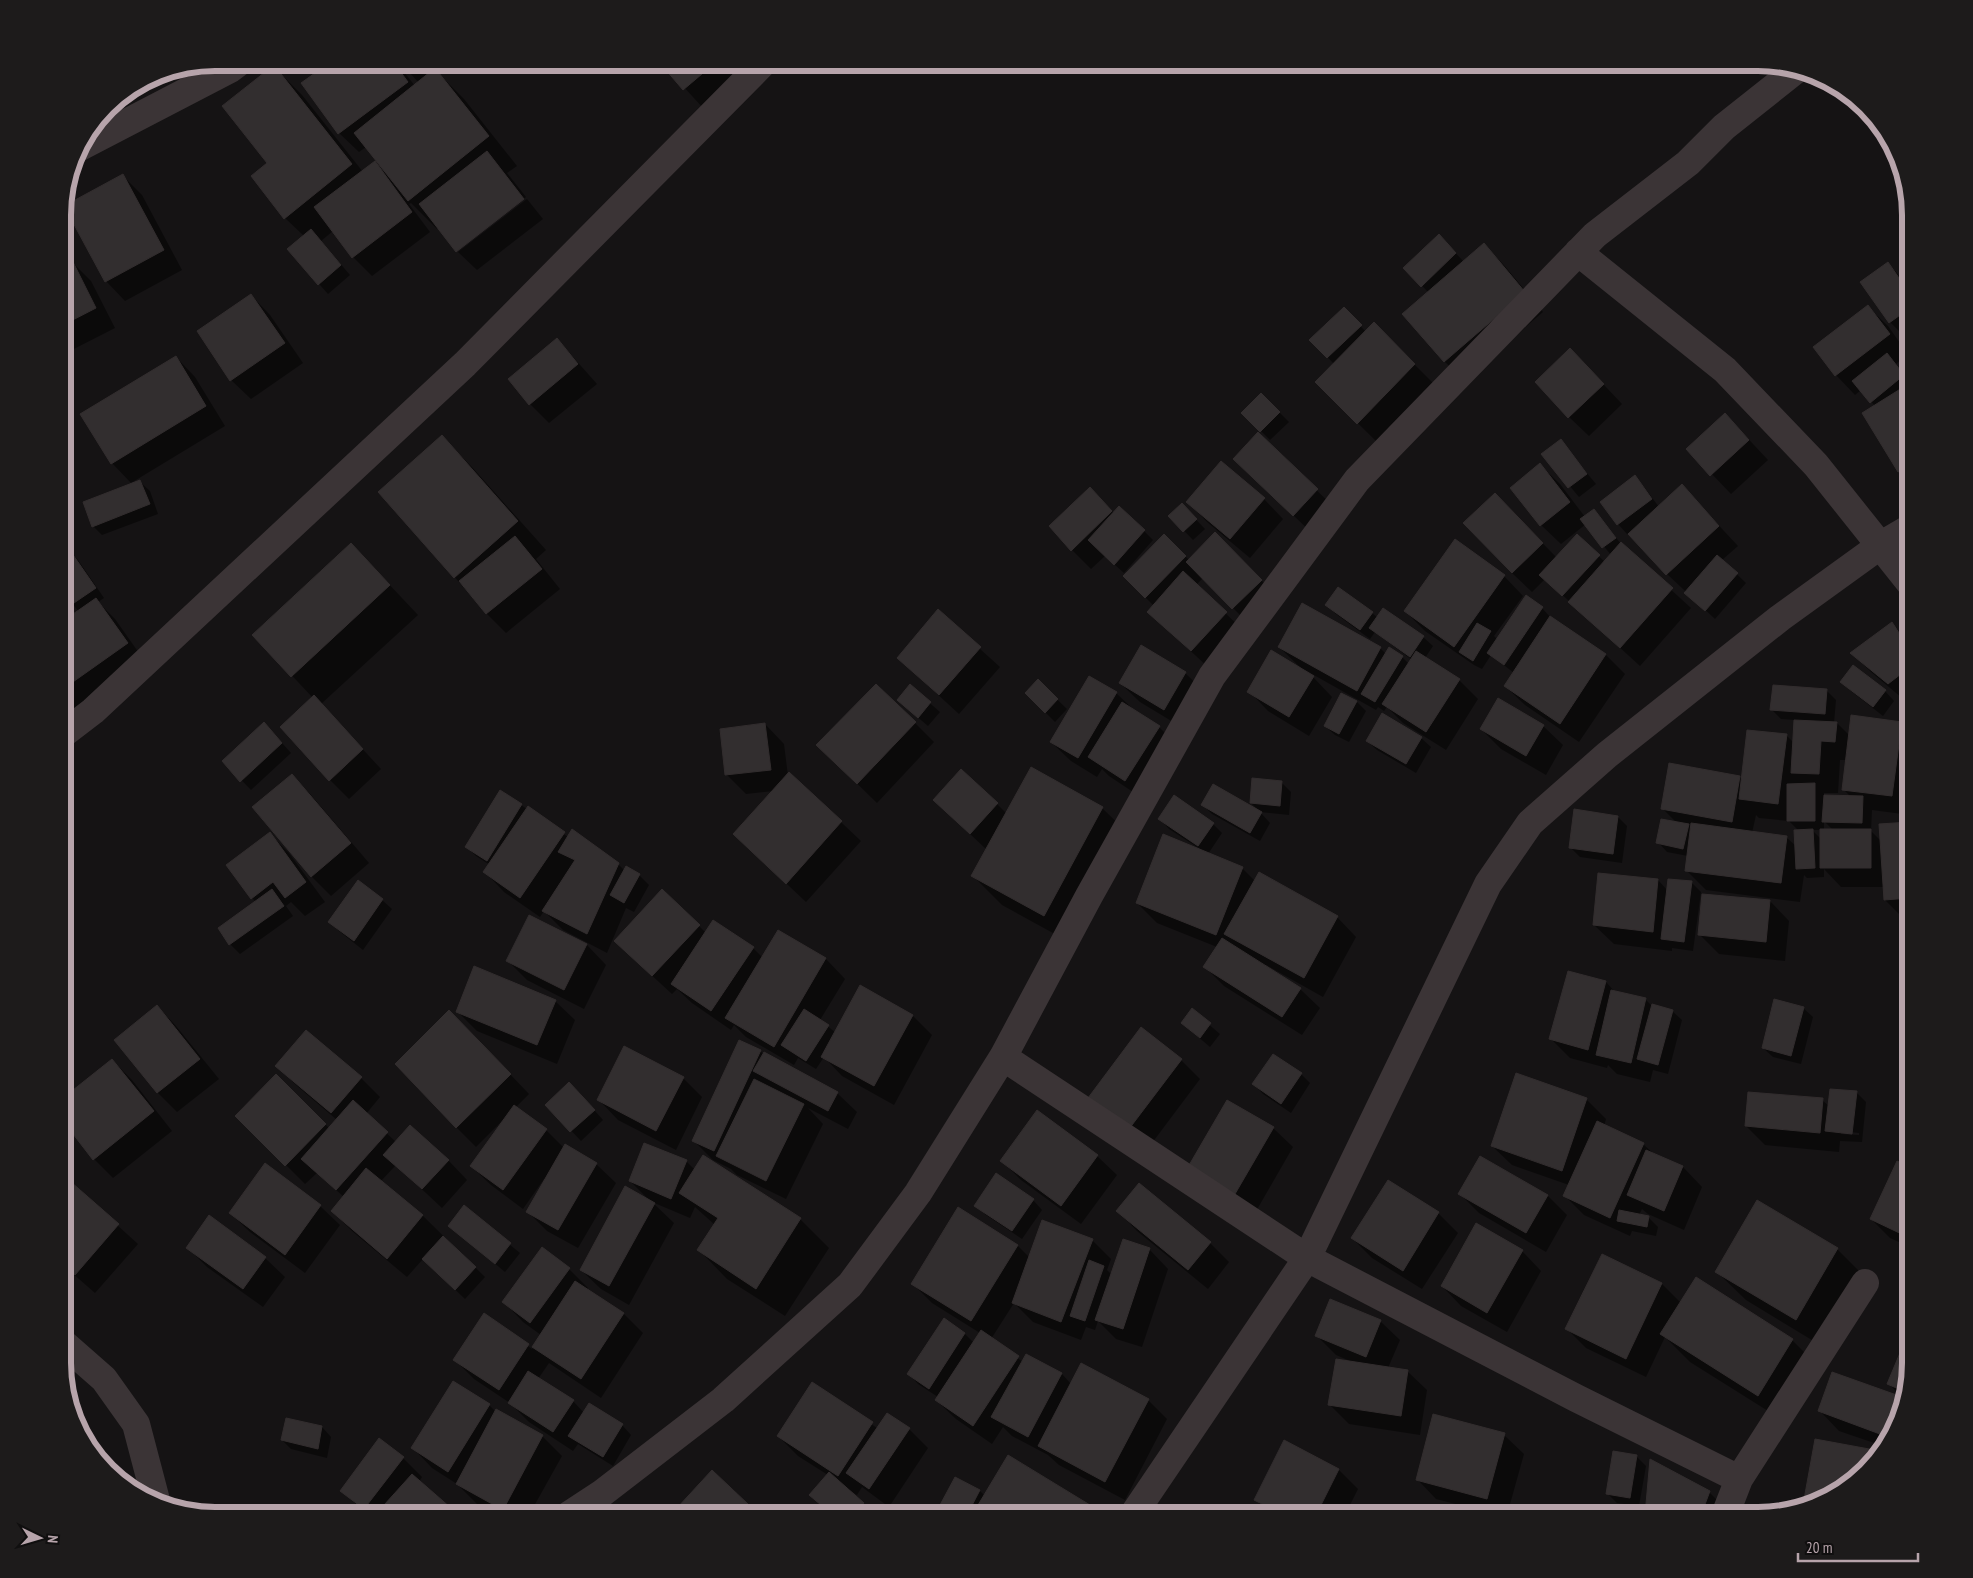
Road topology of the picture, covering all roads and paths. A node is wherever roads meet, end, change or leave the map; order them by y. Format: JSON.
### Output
{"nodes":[{"id":1,"x":226,"y":71,"type":"edge"},
{"id":2,"x":755,"y":71,"type":"edge"},
{"id":3,"x":1789,"y":75,"type":"edge"},
{"id":4,"x":92,"y":141,"type":"edge"},
{"id":5,"x":1578,"y":252,"type":"junction"},
{"id":6,"x":1902,"y":533,"type":"edge"},
{"id":7,"x":1881,"y":545,"type":"junction"},
{"id":8,"x":1902,"y":573,"type":"edge"},
{"id":9,"x":72,"y":727,"type":"edge"},
{"id":10,"x":1003,"y":1057,"type":"junction"},
{"id":11,"x":1307,"y":1258,"type":"junction"},
{"id":12,"x":1865,"y":1284,"type":"dead end"},
{"id":13,"x":72,"y":1351,"type":"edge"},
{"id":14,"x":1739,"y":1479,"type":"junction"},
{"id":15,"x":154,"y":1493,"type":"edge"},
{"id":16,"x":583,"y":1507,"type":"edge"},
{"id":17,"x":1140,"y":1507,"type":"edge"},
{"id":18,"x":1729,"y":1507,"type":"edge"}],
"edges":[{"from":1,"to":4,"type":"street"},
{"from":2,"to":9,"type":"street"},
{"from":3,"to":5,"type":"street"},
{"from":5,"to":7,"type":"street"},
{"from":5,"to":10,"type":"street"},
{"from":6,"to":7,"type":"street"},
{"from":7,"to":8,"type":"street"},
{"from":7,"to":11,"type":"street"},
{"from":10,"to":11,"type":"street"},
{"from":10,"to":16,"type":"street"},
{"from":11,"to":14,"type":"street"},
{"from":11,"to":17,"type":"street"},
{"from":12,"to":14,"type":"street"},
{"from":13,"to":15,"type":"street"},
{"from":14,"to":18,"type":"street"}]}
